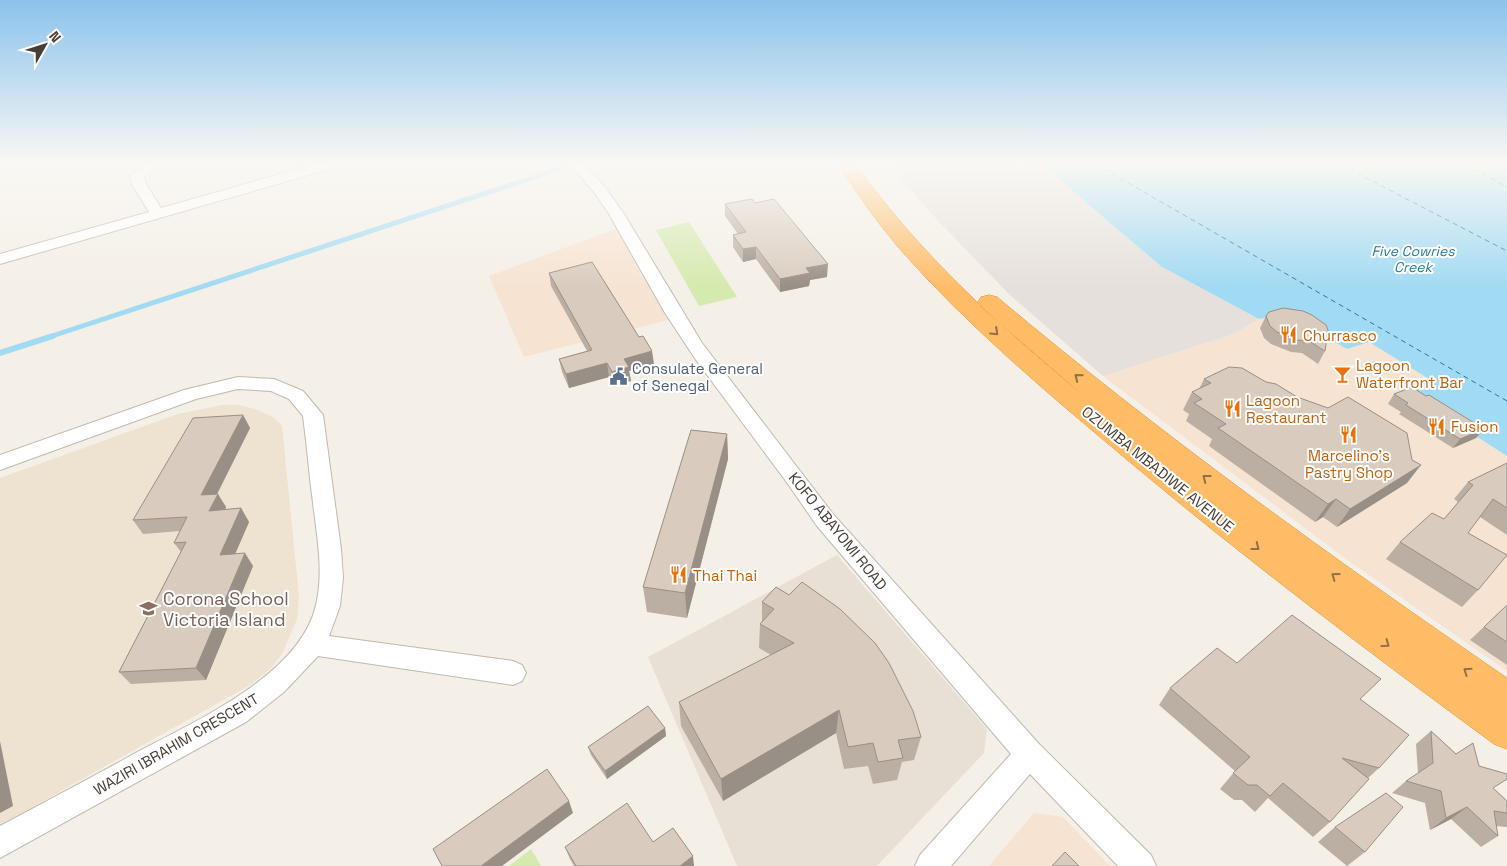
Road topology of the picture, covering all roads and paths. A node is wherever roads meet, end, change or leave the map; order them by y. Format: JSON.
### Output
{"nodes":[{"id":1,"x":153,"y":205,"type":"edge"},
{"id":2,"x":188,"y":205,"type":"edge"},
{"id":3,"x":610,"y":205,"type":"edge"},
{"id":4,"x":875,"y":205,"type":"edge"},
{"id":5,"x":895,"y":205,"type":"edge"},
{"id":6,"x":158,"y":214,"type":"junction"},
{"id":7,"x":0,"y":260,"type":"edge"},
{"id":8,"x":0,"y":464,"type":"edge"},
{"id":9,"x":311,"y":644,"type":"junction"},
{"id":10,"x":513,"y":673,"type":"dead end"},
{"id":11,"x":1507,"y":699,"type":"edge"},
{"id":12,"x":1507,"y":731,"type":"edge"},
{"id":13,"x":1029,"y":754,"type":"junction"},
{"id":14,"x":0,"y":843,"type":"edge"},
{"id":15,"x":931,"y":866,"type":"edge"},
{"id":16,"x":1140,"y":866,"type":"edge"}],
"edges":[{"from":1,"to":6,"type":"street"},
{"from":2,"to":6,"type":"street"},
{"from":3,"to":13,"type":"street","name":"KOFO ABAYOMI ROAD"},
{"from":4,"to":12,"type":"highway","name":"OZUMBA MBADIWE AVENUE","one_way":true},
{"from":11,"to":5,"type":"highway","name":"OZUMBA MBADIWE AVENUE","one_way":true},
{"from":6,"to":7,"type":"street"},
{"from":8,"to":9,"type":"street","name":"WAZIRI IBRAHIM CRESCENT"},
{"from":9,"to":10,"type":"street"},
{"from":9,"to":14,"type":"street","name":"WAZIRI IBRAHIM CRESCENT"},
{"from":13,"to":15,"type":"street"},
{"from":13,"to":16,"type":"street","name":"KOFO ABAYOMI ROAD"}]}
